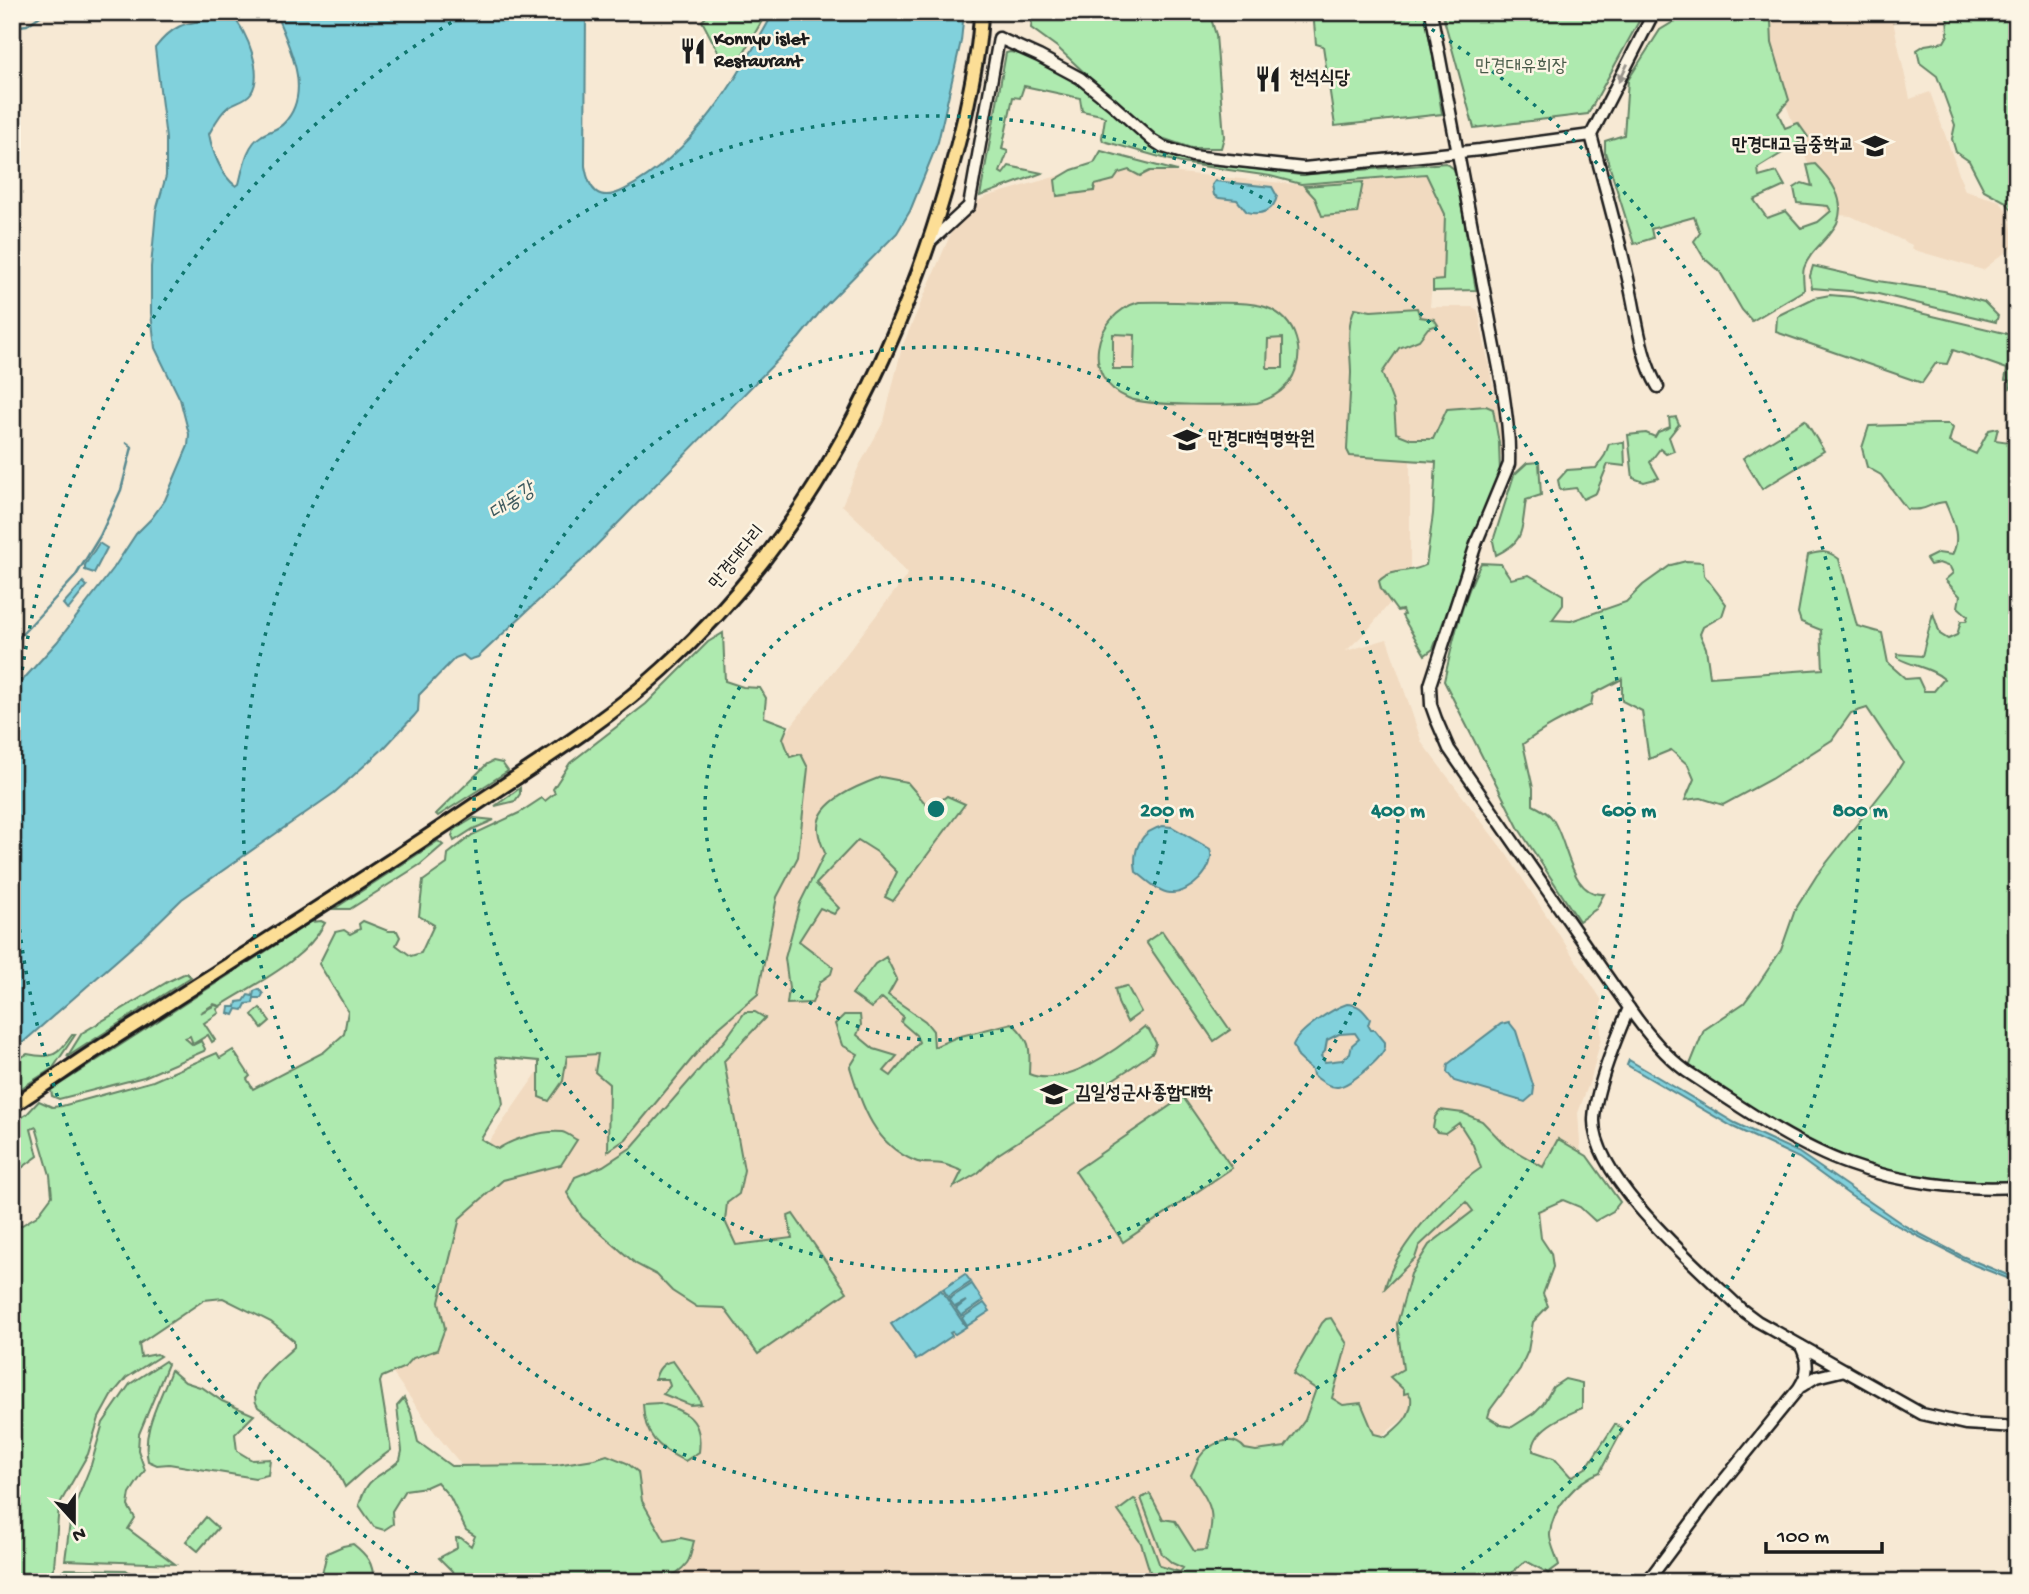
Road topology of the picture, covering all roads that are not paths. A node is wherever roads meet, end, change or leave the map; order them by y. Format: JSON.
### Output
{"nodes":[{"id":1,"x":981,"y":12,"type":"edge"},
{"id":2,"x":1431,"y":12,"type":"edge"},
{"id":3,"x":1654,"y":12,"type":"edge"},
{"id":4,"x":1591,"y":135,"type":"junction"},
{"id":5,"x":1457,"y":151,"type":"junction"},
{"id":6,"x":929,"y":243,"type":"junction"},
{"id":7,"x":1658,"y":387,"type":"dead end"},
{"id":8,"x":1629,"y":1008,"type":"junction"},
{"id":9,"x":12,"y":1105,"type":"edge"},
{"id":10,"x":2017,"y":1187,"type":"edge"},
{"id":11,"x":1801,"y":1345,"type":"junction"},
{"id":12,"x":1845,"y":1370,"type":"junction"},
{"id":13,"x":1799,"y":1388,"type":"junction"},
{"id":14,"x":2017,"y":1427,"type":"edge"},
{"id":15,"x":1647,"y":1582,"type":"edge"}],
"edges":[{"from":1,"to":6,"type":"highway","name":"만경대다리"},
{"from":2,"to":5,"type":"street"},
{"from":3,"to":4,"type":"street","one_way":true},
{"from":4,"to":5,"type":"street"},
{"from":4,"to":7,"type":"street"},
{"from":5,"to":6,"type":"street"},
{"from":5,"to":8,"type":"street"},
{"from":6,"to":9,"type":"highway","name":"만경대다리"},
{"from":8,"to":10,"type":"street"},
{"from":8,"to":11,"type":"street"},
{"from":11,"to":12,"type":"street"},
{"from":11,"to":13,"type":"street"},
{"from":12,"to":13,"type":"street"},
{"from":12,"to":14,"type":"street"},
{"from":13,"to":15,"type":"street"}]}
